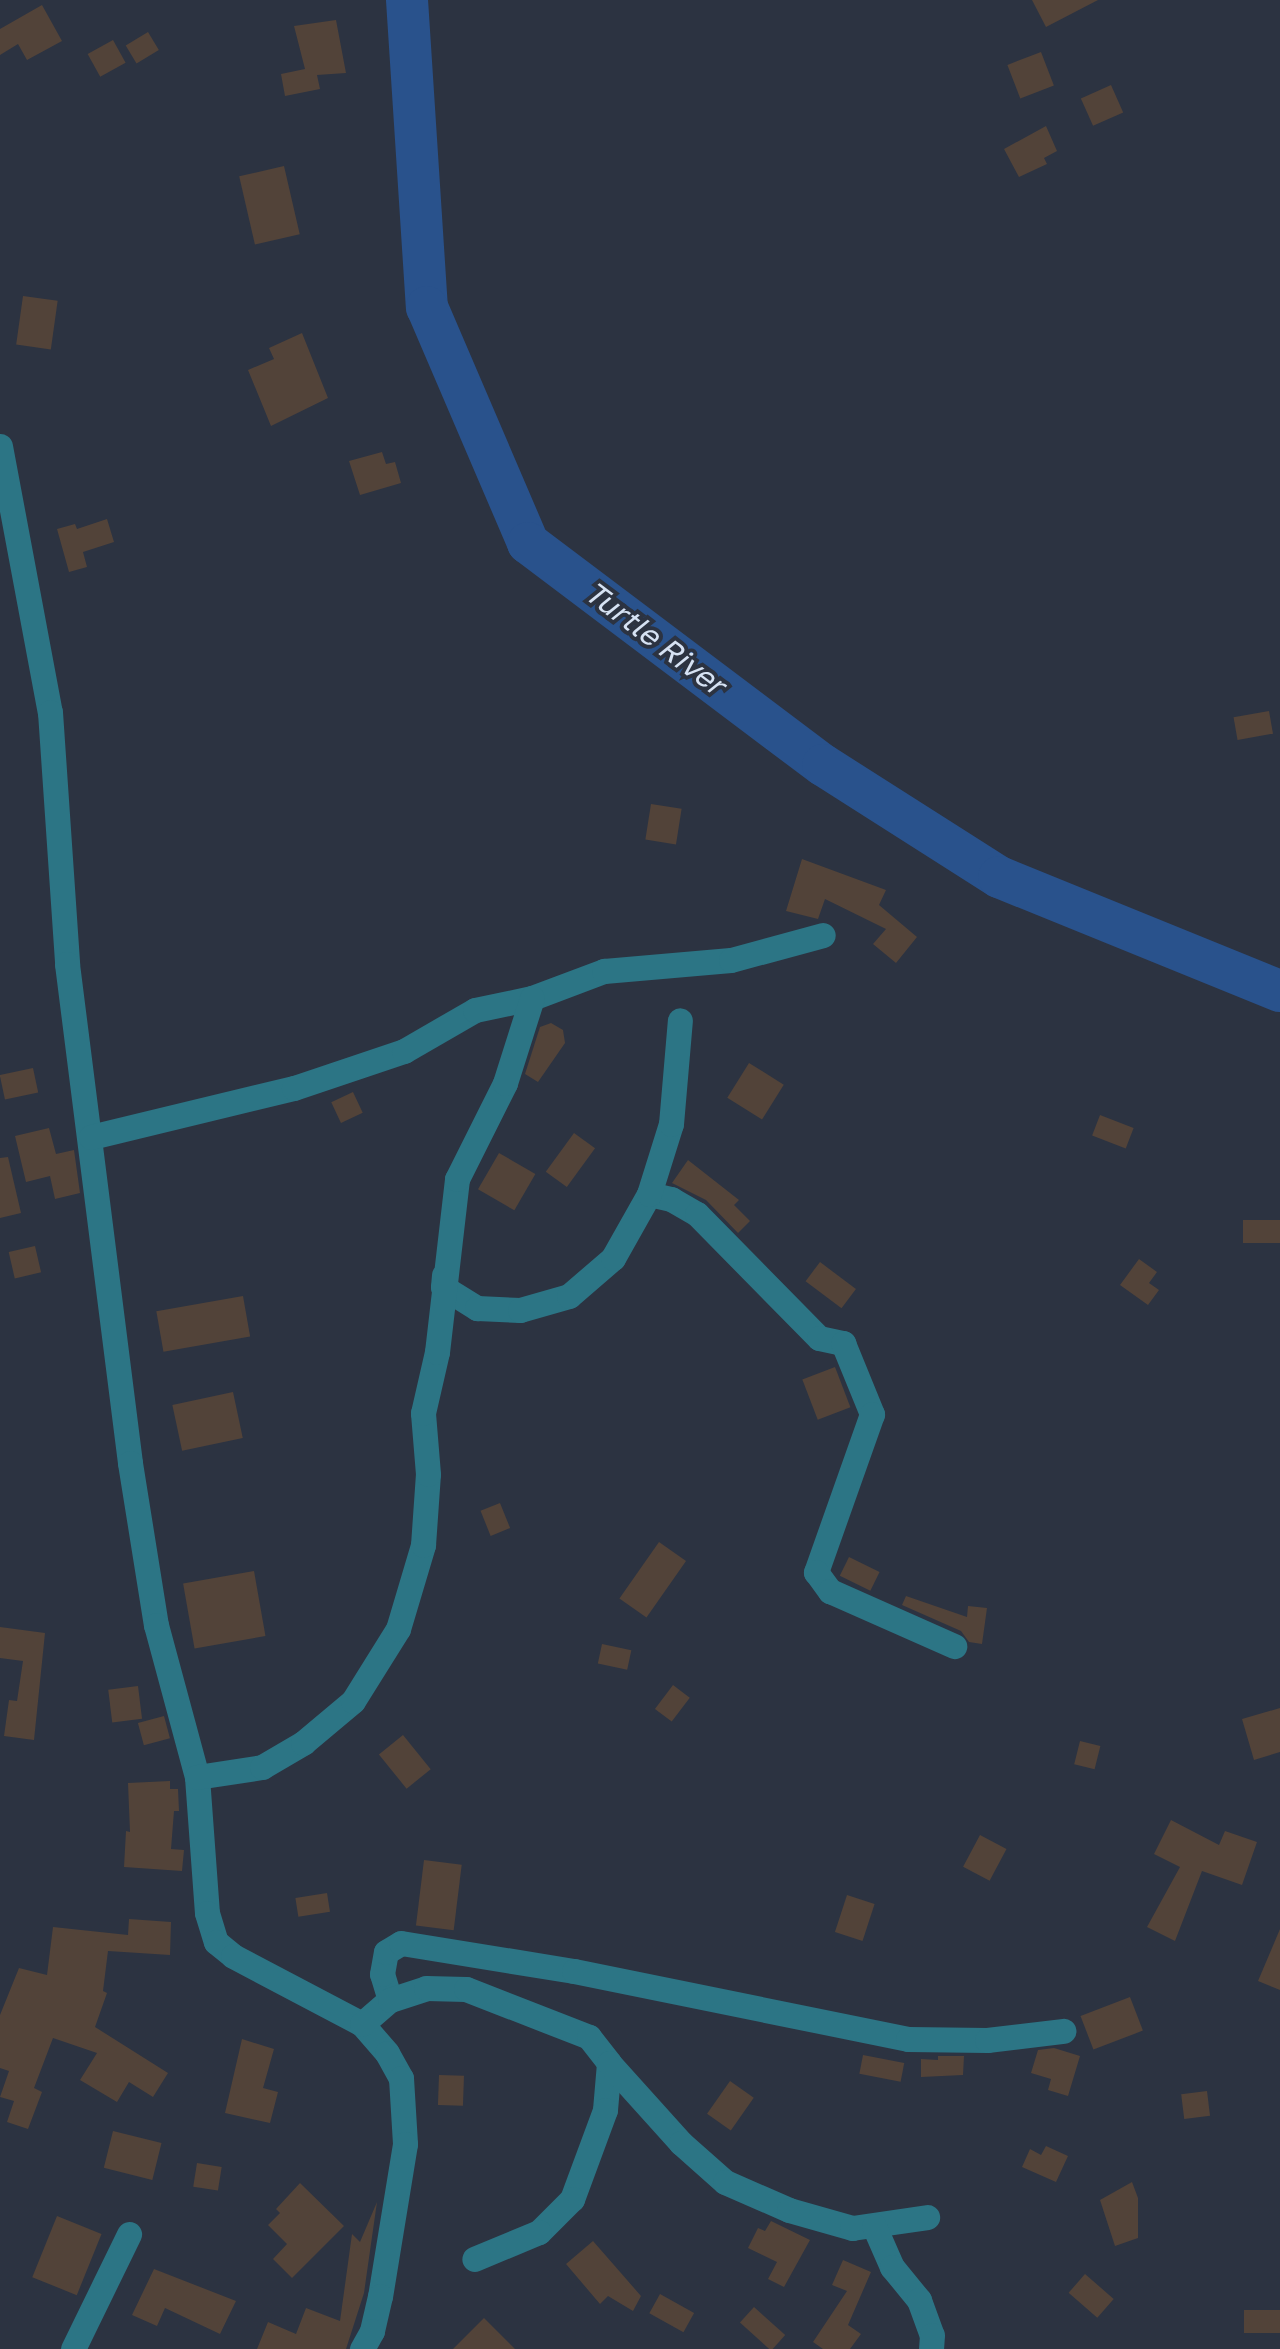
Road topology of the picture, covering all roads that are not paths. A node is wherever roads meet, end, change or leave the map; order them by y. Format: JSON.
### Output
{"nodes":[{"id":1,"x":0,"y":446,"type":"edge"},
{"id":2,"x":823,"y":936,"type":"dead end"},
{"id":3,"x":532,"y":998,"type":"junction"},
{"id":4,"x":680,"y":1020,"type":"dead end"},
{"id":5,"x":91,"y":1137,"type":"junction"},
{"id":6,"x":649,"y":1194,"type":"junction"},
{"id":7,"x":445,"y":1250,"type":"junction"},
{"id":8,"x":954,"y":1646,"type":"dead end"},
{"id":9,"x":197,"y":1777,"type":"junction"},
{"id":10,"x":390,"y":2000,"type":"junction"},
{"id":11,"x":362,"y":2024,"type":"junction"},
{"id":12,"x":1063,"y":2032,"type":"dead end"},
{"id":13,"x":609,"y":2063,"type":"junction"},
{"id":14,"x":927,"y":2217,"type":"dead end"},
{"id":15,"x":874,"y":2226,"type":"junction"},
{"id":16,"x":129,"y":2234,"type":"dead end"},
{"id":17,"x":474,"y":2259,"type":"dead end"},
{"id":18,"x":367,"y":2340,"type":"edge"},
{"id":19,"x":72,"y":2349,"type":"edge"},
{"id":20,"x":391,"y":2349,"type":"edge"},
{"id":21,"x":931,"y":2349,"type":"edge"}],
"edges":[{"from":1,"to":5,"type":"street"},
{"from":2,"to":3,"type":"street"},
{"from":3,"to":5,"type":"street"},
{"from":3,"to":7,"type":"street"},
{"from":4,"to":6,"type":"street"},
{"from":5,"to":9,"type":"street"},
{"from":6,"to":7,"type":"street"},
{"from":6,"to":8,"type":"street"},
{"from":7,"to":9,"type":"street"},
{"from":9,"to":11,"type":"street"},
{"from":10,"to":11,"type":"street"},
{"from":10,"to":12,"type":"street"},
{"from":10,"to":13,"type":"street"},
{"from":11,"to":18,"type":"street"},
{"from":13,"to":15,"type":"street"},
{"from":13,"to":17,"type":"street"},
{"from":14,"to":15,"type":"street"},
{"from":15,"to":21,"type":"street"},
{"from":16,"to":19,"type":"street"},
{"from":18,"to":20,"type":"street"}]}
